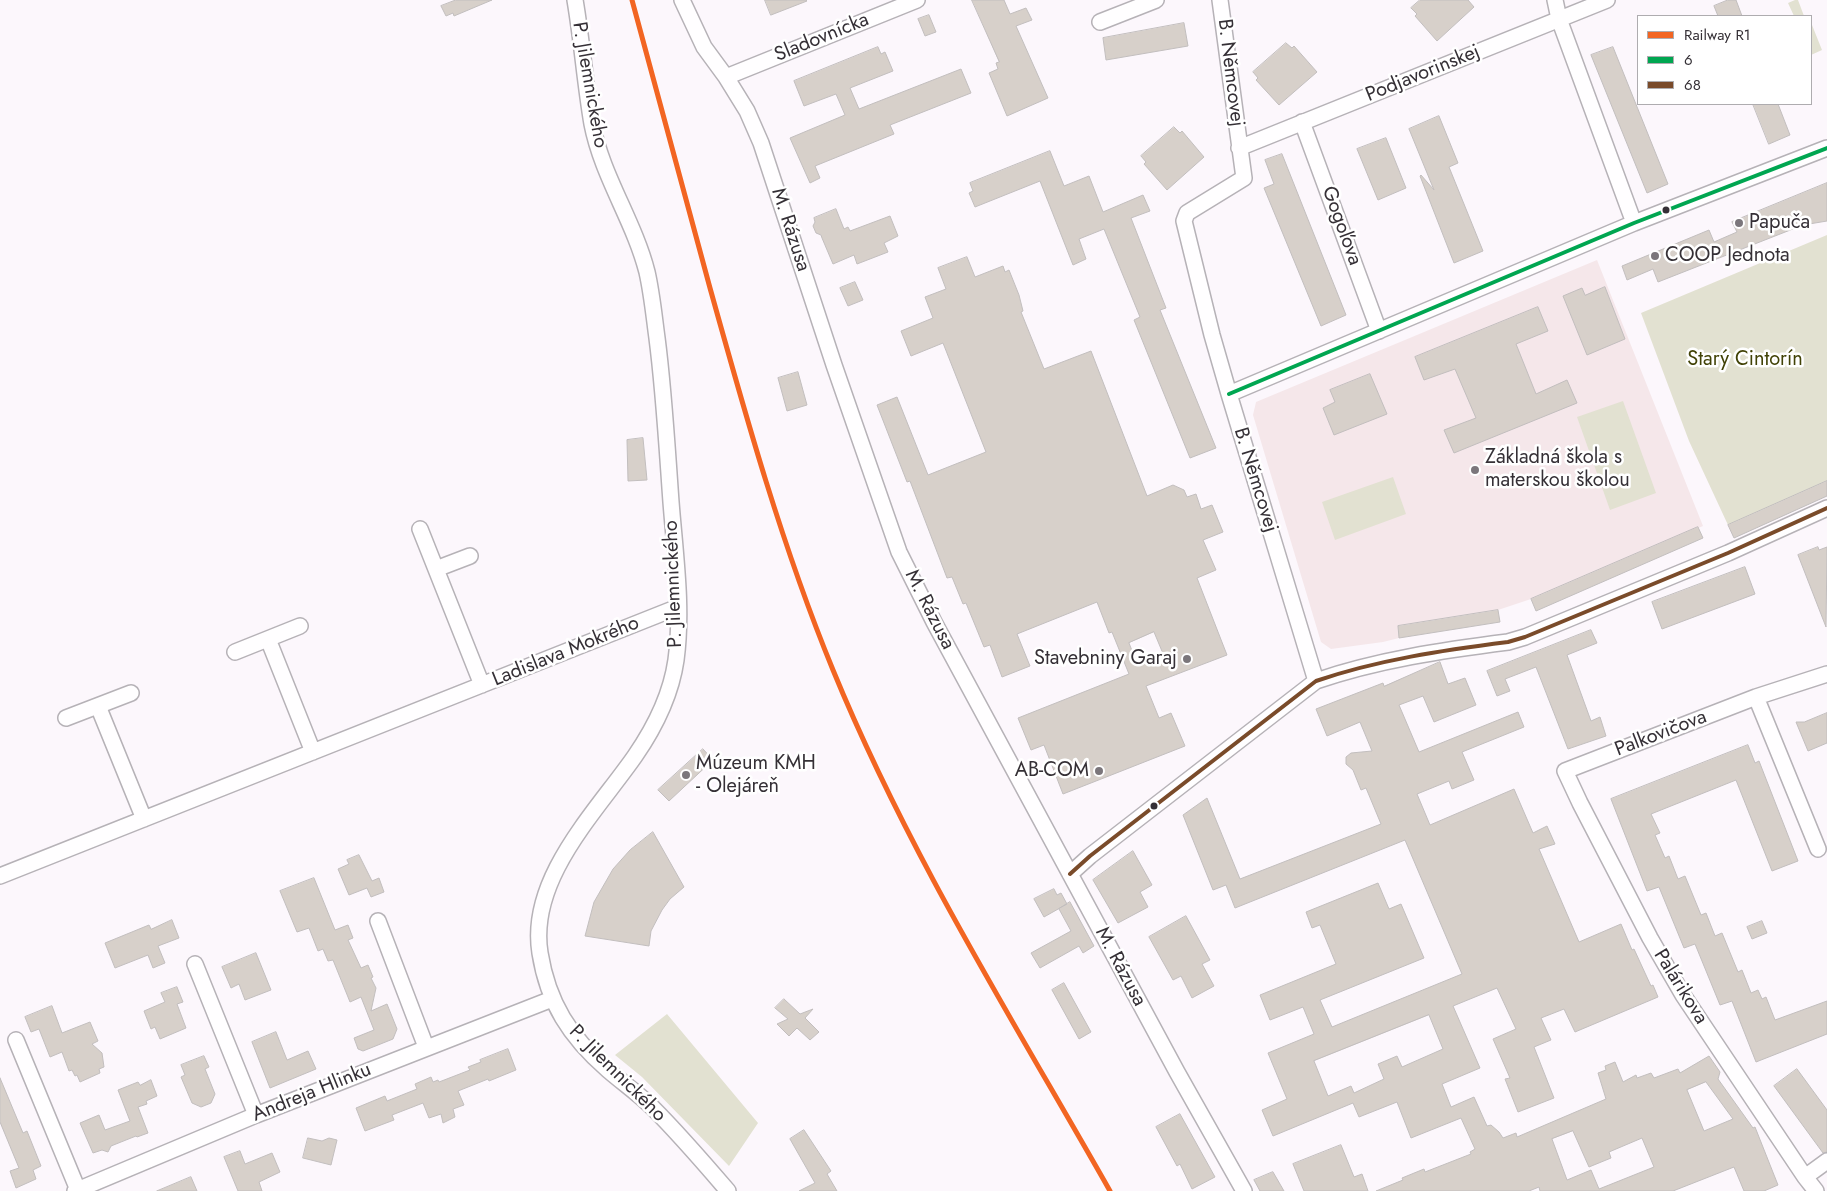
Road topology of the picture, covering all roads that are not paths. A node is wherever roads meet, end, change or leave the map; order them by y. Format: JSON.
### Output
{"nodes":[{"id":1,"x":575,"y":0,"type":"edge"},
{"id":2,"x":682,"y":0,"type":"edge"},
{"id":3,"x":918,"y":0,"type":"edge"},
{"id":4,"x":1156,"y":0,"type":"edge"},
{"id":5,"x":1220,"y":0,"type":"edge"},
{"id":6,"x":1554,"y":0,"type":"edge"},
{"id":7,"x":1607,"y":0,"type":"edge"},
{"id":8,"x":1559,"y":19,"type":"junction"},
{"id":9,"x":1100,"y":22,"type":"dead end"},
{"id":10,"x":726,"y":76,"type":"junction"},
{"id":11,"x":1302,"y":122,"type":"junction"},
{"id":12,"x":1239,"y":148,"type":"junction"},
{"id":13,"x":1827,"y":148,"type":"edge"},
{"id":14,"x":1634,"y":222,"type":"junction"},
{"id":15,"x":1379,"y":331,"type":"junction"},
{"id":16,"x":1229,"y":394,"type":"junction"},
{"id":17,"x":1827,"y":508,"type":"edge"},
{"id":18,"x":420,"y":529,"type":"dead end"},
{"id":19,"x":470,"y":556,"type":"dead end"},
{"id":20,"x":436,"y":569,"type":"junction"},
{"id":21,"x":678,"y":607,"type":"junction"},
{"id":22,"x":300,"y":626,"type":"dead end"},
{"id":23,"x":268,"y":639,"type":"junction"},
{"id":24,"x":235,"y":652,"type":"dead end"},
{"id":25,"x":1827,"y":674,"type":"edge"},
{"id":26,"x":1316,"y":681,"type":"junction"},
{"id":27,"x":482,"y":685,"type":"junction"},
{"id":28,"x":130,"y":693,"type":"dead end"},
{"id":29,"x":1756,"y":697,"type":"junction"},
{"id":30,"x":98,"y":706,"type":"junction"},
{"id":31,"x":66,"y":718,"type":"dead end"},
{"id":32,"x":313,"y":752,"type":"junction"},
{"id":33,"x":1566,"y":770,"type":"joint"},
{"id":34,"x":144,"y":819,"type":"junction"},
{"id":35,"x":1818,"y":849,"type":"dead end"},
{"id":36,"x":1070,"y":874,"type":"junction"},
{"id":37,"x":0,"y":876,"type":"edge"},
{"id":38,"x":378,"y":921,"type":"dead end"},
{"id":39,"x":195,"y":964,"type":"dead end"},
{"id":40,"x":552,"y":999,"type":"junction"},
{"id":41,"x":16,"y":1040,"type":"dead end"},
{"id":42,"x":426,"y":1047,"type":"junction"},
{"id":43,"x":256,"y":1115,"type":"junction"},
{"id":44,"x":1827,"y":1160,"type":"edge"},
{"id":45,"x":1805,"y":1177,"type":"junction"},
{"id":46,"x":76,"y":1190,"type":"edge"},
{"id":47,"x":728,"y":1191,"type":"edge"},
{"id":48,"x":1244,"y":1191,"type":"edge"},
{"id":49,"x":1816,"y":1191,"type":"edge"}],
"edges":[{"from":1,"to":21,"type":"street","name":"P. Jilemnického"},
{"from":2,"to":10,"type":"street","name":"M. Rázusa"},
{"from":3,"to":10,"type":"street","name":"Sladovnícka"},
{"from":4,"to":9,"type":"street"},
{"from":5,"to":12,"type":"street","name":"B. Němcovej"},
{"from":6,"to":8,"type":"street"},
{"from":7,"to":8,"type":"street","name":"Podjavorinskej"},
{"from":8,"to":11,"type":"street","name":"Podjavorinskej"},
{"from":8,"to":14,"type":"street"},
{"from":10,"to":36,"type":"street","name":"M. Rázusa"},
{"from":11,"to":12,"type":"street","name":"Podjavorinskej"},
{"from":11,"to":15,"type":"street","name":"Gogoľova"},
{"from":12,"to":16,"type":"street","name":"B. Němcovej"},
{"from":13,"to":14,"type":"street"},
{"from":14,"to":15,"type":"street"},
{"from":15,"to":16,"type":"street"},
{"from":16,"to":26,"type":"street","name":"B. Němcovej"},
{"from":17,"to":26,"type":"street"},
{"from":18,"to":20,"type":"street","name":"Ladislava Mokrého"},
{"from":19,"to":20,"type":"street"},
{"from":20,"to":27,"type":"street","name":"Ladislava Mokrého"},
{"from":21,"to":27,"type":"street","name":"Ladislava Mokrého"},
{"from":21,"to":40,"type":"street","name":"P. Jilemnického"},
{"from":22,"to":23,"type":"street"},
{"from":23,"to":24,"type":"street"},
{"from":23,"to":32,"type":"street"},
{"from":25,"to":29,"type":"street","name":"Palkovičova"},
{"from":26,"to":36,"type":"street"},
{"from":27,"to":32,"type":"street","name":"Ladislava Mokrého"},
{"from":28,"to":30,"type":"street"},
{"from":29,"to":33,"type":"street","name":"Palkovičova"},
{"from":29,"to":35,"type":"street"},
{"from":30,"to":31,"type":"street"},
{"from":30,"to":34,"type":"street"},
{"from":32,"to":34,"type":"street","name":"Ladislava Mokrého"},
{"from":33,"to":45,"type":"street","name":"Palárikova"},
{"from":34,"to":37,"type":"street","name":"Ladislava Mokrého"},
{"from":36,"to":48,"type":"street","name":"M. Rázusa"},
{"from":38,"to":42,"type":"street"},
{"from":39,"to":43,"type":"street"},
{"from":40,"to":42,"type":"street","name":"Andreja Hlinku"},
{"from":40,"to":47,"type":"street","name":"P. Jilemnického"},
{"from":41,"to":46,"type":"street"},
{"from":42,"to":43,"type":"street","name":"Andreja Hlinku"},
{"from":43,"to":46,"type":"street","name":"Andreja Hlinku"},
{"from":44,"to":45,"type":"street"},
{"from":45,"to":49,"type":"street","name":"Palárikova"}]}
